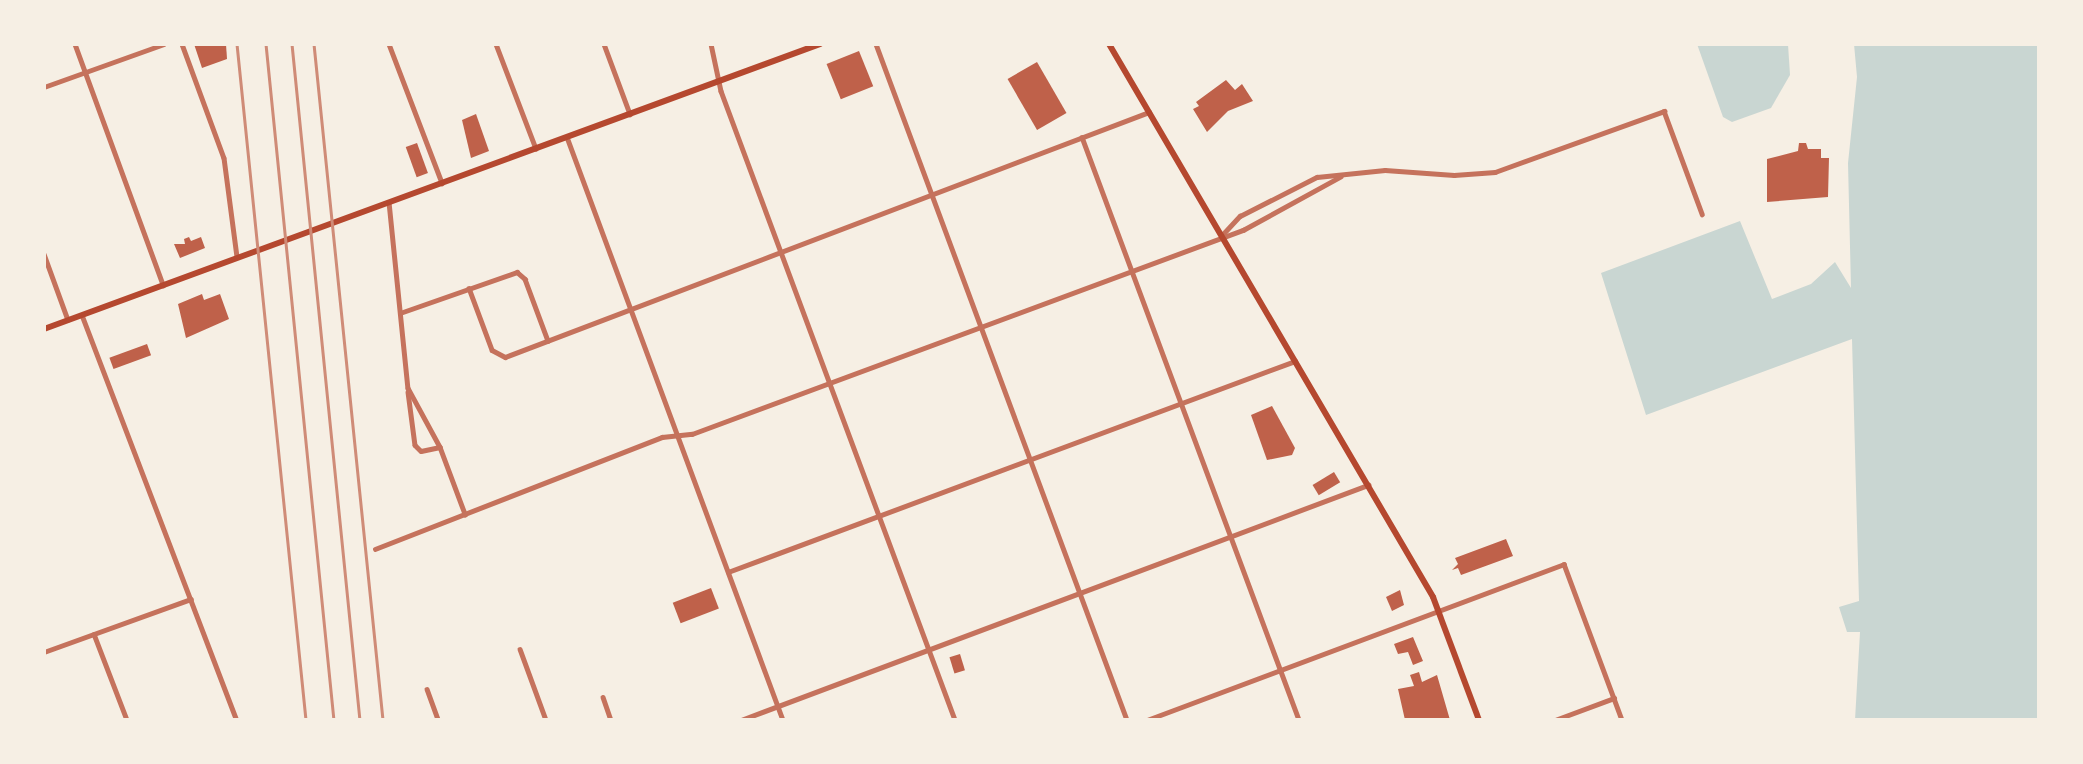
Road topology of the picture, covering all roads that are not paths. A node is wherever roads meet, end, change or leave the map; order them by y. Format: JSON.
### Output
{"nodes":[{"id":1,"x":75,"y":44,"type":"edge"},
{"id":2,"x":164,"y":44,"type":"edge"},
{"id":3,"x":182,"y":44,"type":"edge"},
{"id":4,"x":389,"y":44,"type":"edge"},
{"id":5,"x":496,"y":44,"type":"edge"},
{"id":6,"x":604,"y":44,"type":"edge"},
{"id":7,"x":711,"y":44,"type":"edge"},
{"id":8,"x":818,"y":44,"type":"edge"},
{"id":9,"x":876,"y":44,"type":"edge"},
{"id":10,"x":1110,"y":44,"type":"edge"},
{"id":11,"x":85,"y":72,"type":"junction"},
{"id":12,"x":720,"y":80,"type":"junction"},
{"id":13,"x":44,"y":88,"type":"edge"},
{"id":14,"x":1149,"y":112,"type":"junction"},
{"id":15,"x":630,"y":114,"type":"junction"},
{"id":16,"x":567,"y":137,"type":"junction"},
{"id":17,"x":1082,"y":137,"type":"junction"},
{"id":18,"x":536,"y":149,"type":"junction"},
{"id":19,"x":1340,"y":177,"type":"junction"},
{"id":20,"x":442,"y":183,"type":"junction"},
{"id":21,"x":931,"y":194,"type":"junction"},
{"id":22,"x":389,"y":202,"type":"junction"},
{"id":23,"x":1702,"y":214,"type":"dead end"},
{"id":24,"x":1222,"y":235,"type":"junction"},
{"id":25,"x":780,"y":249,"type":"junction"},
{"id":26,"x":44,"y":254,"type":"edge"},
{"id":27,"x":237,"y":257,"type":"junction"},
{"id":28,"x":1131,"y":270,"type":"junction"},
{"id":29,"x":163,"y":285,"type":"junction"},
{"id":30,"x":469,"y":288,"type":"junction"},
{"id":31,"x":630,"y":308,"type":"junction"},
{"id":32,"x":400,"y":313,"type":"junction"},
{"id":33,"x":82,"y":314,"type":"junction"},
{"id":34,"x":68,"y":320,"type":"junction"},
{"id":35,"x":981,"y":327,"type":"junction"},
{"id":36,"x":44,"y":329,"type":"edge"},
{"id":37,"x":548,"y":341,"type":"junction"},
{"id":38,"x":1295,"y":361,"type":"junction"},
{"id":39,"x":830,"y":383,"type":"junction"},
{"id":40,"x":408,"y":388,"type":"junction"},
{"id":41,"x":1181,"y":404,"type":"junction"},
{"id":42,"x":678,"y":435,"type":"junction"},
{"id":43,"x":440,"y":447,"type":"junction"},
{"id":44,"x":1030,"y":460,"type":"junction"},
{"id":45,"x":1368,"y":485,"type":"junction"},
{"id":46,"x":465,"y":514,"type":"junction"},
{"id":47,"x":879,"y":516,"type":"junction"},
{"id":48,"x":1230,"y":537,"type":"junction"},
{"id":49,"x":375,"y":548,"type":"dead end"},
{"id":50,"x":728,"y":572,"type":"junction"},
{"id":51,"x":1080,"y":594,"type":"junction"},
{"id":52,"x":191,"y":599,"type":"junction"},
{"id":53,"x":1438,"y":611,"type":"junction"},
{"id":54,"x":94,"y":634,"type":"junction"},
{"id":55,"x":520,"y":649,"type":"dead end"},
{"id":56,"x":929,"y":650,"type":"junction"},
{"id":57,"x":44,"y":652,"type":"edge"},
{"id":58,"x":1280,"y":671,"type":"junction"},
{"id":59,"x":427,"y":689,"type":"dead end"},
{"id":60,"x":603,"y":696,"type":"dead end"},
{"id":61,"x":1614,"y":698,"type":"junction"},
{"id":62,"x":778,"y":706,"type":"junction"},
{"id":63,"x":127,"y":720,"type":"edge"},
{"id":64,"x":237,"y":720,"type":"edge"},
{"id":65,"x":438,"y":720,"type":"edge"},
{"id":66,"x":546,"y":720,"type":"edge"},
{"id":67,"x":611,"y":720,"type":"edge"},
{"id":68,"x":741,"y":720,"type":"edge"},
{"id":69,"x":783,"y":720,"type":"edge"},
{"id":70,"x":955,"y":720,"type":"edge"},
{"id":71,"x":1127,"y":720,"type":"edge"},
{"id":72,"x":1147,"y":720,"type":"edge"},
{"id":73,"x":1299,"y":720,"type":"edge"},
{"id":74,"x":1479,"y":720,"type":"edge"},
{"id":75,"x":1555,"y":720,"type":"edge"},
{"id":76,"x":1622,"y":720,"type":"edge"}],
"edges":[{"from":1,"to":11,"type":"street"},
{"from":2,"to":11,"type":"street"},
{"from":3,"to":27,"type":"street"},
{"from":4,"to":20,"type":"street"},
{"from":5,"to":18,"type":"street"},
{"from":6,"to":15,"type":"street"},
{"from":7,"to":12,"type":"street"},
{"from":8,"to":12,"type":"main road"},
{"from":9,"to":21,"type":"street"},
{"from":10,"to":14,"type":"main road"},
{"from":11,"to":13,"type":"street"},
{"from":11,"to":29,"type":"street"},
{"from":12,"to":15,"type":"main road"},
{"from":12,"to":25,"type":"street"},
{"from":14,"to":17,"type":"street"},
{"from":14,"to":24,"type":"main road"},
{"from":15,"to":16,"type":"main road"},
{"from":16,"to":18,"type":"main road"},
{"from":16,"to":31,"type":"street"},
{"from":17,"to":21,"type":"street"},
{"from":17,"to":28,"type":"street"},
{"from":18,"to":20,"type":"main road"},
{"from":19,"to":23,"type":"street"},
{"from":19,"to":24,"type":"street"},
{"from":19,"to":24,"type":"street"},
{"from":20,"to":22,"type":"main road"},
{"from":21,"to":25,"type":"street"},
{"from":21,"to":35,"type":"street"},
{"from":22,"to":27,"type":"main road"},
{"from":22,"to":32,"type":"street"},
{"from":24,"to":28,"type":"street"},
{"from":24,"to":38,"type":"main road"},
{"from":25,"to":31,"type":"street"},
{"from":25,"to":39,"type":"street"},
{"from":26,"to":34,"type":"street"},
{"from":27,"to":29,"type":"main road"},
{"from":28,"to":35,"type":"street"},
{"from":28,"to":41,"type":"street"},
{"from":29,"to":33,"type":"main road"},
{"from":30,"to":32,"type":"street"},
{"from":30,"to":37,"type":"street"},
{"from":30,"to":37,"type":"street"},
{"from":31,"to":37,"type":"street"},
{"from":31,"to":42,"type":"street"},
{"from":32,"to":40,"type":"street"},
{"from":33,"to":34,"type":"main road"},
{"from":33,"to":52,"type":"street"},
{"from":34,"to":36,"type":"main road"},
{"from":35,"to":39,"type":"street"},
{"from":35,"to":44,"type":"street"},
{"from":38,"to":41,"type":"street"},
{"from":38,"to":45,"type":"main road"},
{"from":39,"to":42,"type":"street"},
{"from":39,"to":47,"type":"street"},
{"from":40,"to":43,"type":"street"},
{"from":40,"to":43,"type":"street"},
{"from":41,"to":44,"type":"street"},
{"from":41,"to":48,"type":"street"},
{"from":42,"to":46,"type":"street"},
{"from":42,"to":50,"type":"street"},
{"from":43,"to":46,"type":"street"},
{"from":44,"to":47,"type":"street"},
{"from":44,"to":51,"type":"street"},
{"from":45,"to":48,"type":"street"},
{"from":45,"to":53,"type":"main road"},
{"from":46,"to":49,"type":"street"},
{"from":47,"to":50,"type":"street"},
{"from":47,"to":56,"type":"street"},
{"from":48,"to":51,"type":"street"},
{"from":48,"to":58,"type":"street"},
{"from":50,"to":62,"type":"street"},
{"from":51,"to":56,"type":"street"},
{"from":51,"to":71,"type":"street"},
{"from":52,"to":54,"type":"street"},
{"from":52,"to":64,"type":"street"},
{"from":53,"to":58,"type":"street"},
{"from":53,"to":61,"type":"street"},
{"from":53,"to":74,"type":"main road"},
{"from":54,"to":57,"type":"street"},
{"from":54,"to":63,"type":"street"},
{"from":55,"to":66,"type":"street"},
{"from":56,"to":62,"type":"street"},
{"from":56,"to":70,"type":"street"},
{"from":58,"to":72,"type":"street"},
{"from":58,"to":73,"type":"street"},
{"from":59,"to":65,"type":"street"},
{"from":60,"to":67,"type":"street"},
{"from":61,"to":75,"type":"street"},
{"from":61,"to":76,"type":"street"},
{"from":62,"to":68,"type":"street"},
{"from":62,"to":69,"type":"street"}]}
